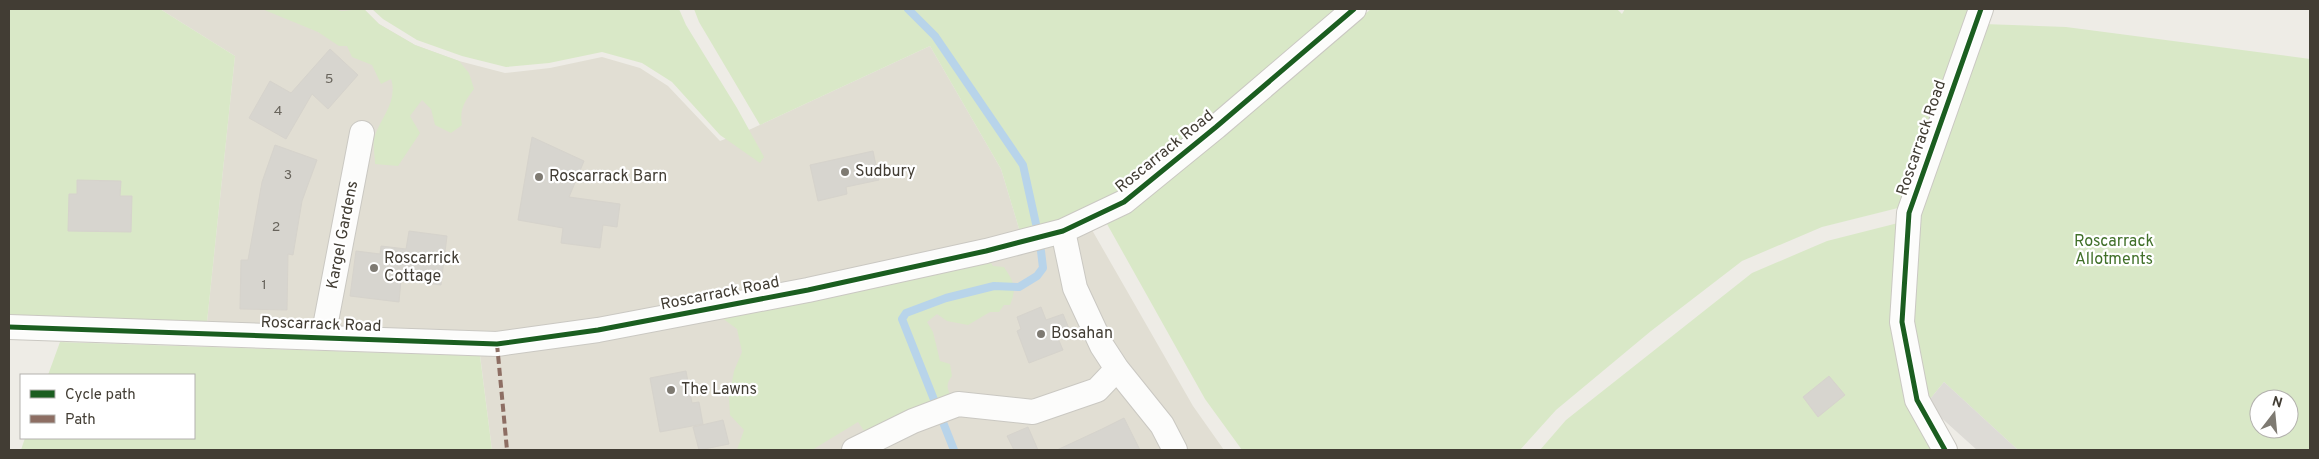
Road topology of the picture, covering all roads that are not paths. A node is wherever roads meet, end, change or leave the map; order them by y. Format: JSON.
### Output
{"nodes":[{"id":1,"x":1354,"y":9,"type":"edge"},
{"id":2,"x":1981,"y":9,"type":"edge"},
{"id":3,"x":362,"y":133,"type":"dead end"},
{"id":4,"x":1063,"y":232,"type":"junction"},
{"id":5,"x":9,"y":327,"type":"edge"},
{"id":6,"x":323,"y":338,"type":"junction"},
{"id":7,"x":1117,"y":369,"type":"junction"},
{"id":8,"x":854,"y":450,"type":"edge"},
{"id":9,"x":1175,"y":450,"type":"edge"},
{"id":10,"x":1945,"y":450,"type":"edge"}],
"edges":[{"from":1,"to":4,"type":"street","name":"Roscarrack Road"},
{"from":2,"to":10,"type":"street","name":"Roscarrack Road"},
{"from":3,"to":6,"type":"street","name":"Kargel Gardens"},
{"from":4,"to":6,"type":"street","name":"Roscarrack Road"},
{"from":4,"to":7,"type":"street"},
{"from":5,"to":6,"type":"street","name":"Roscarrack Road"},
{"from":7,"to":8,"type":"street"},
{"from":7,"to":9,"type":"street"}]}
